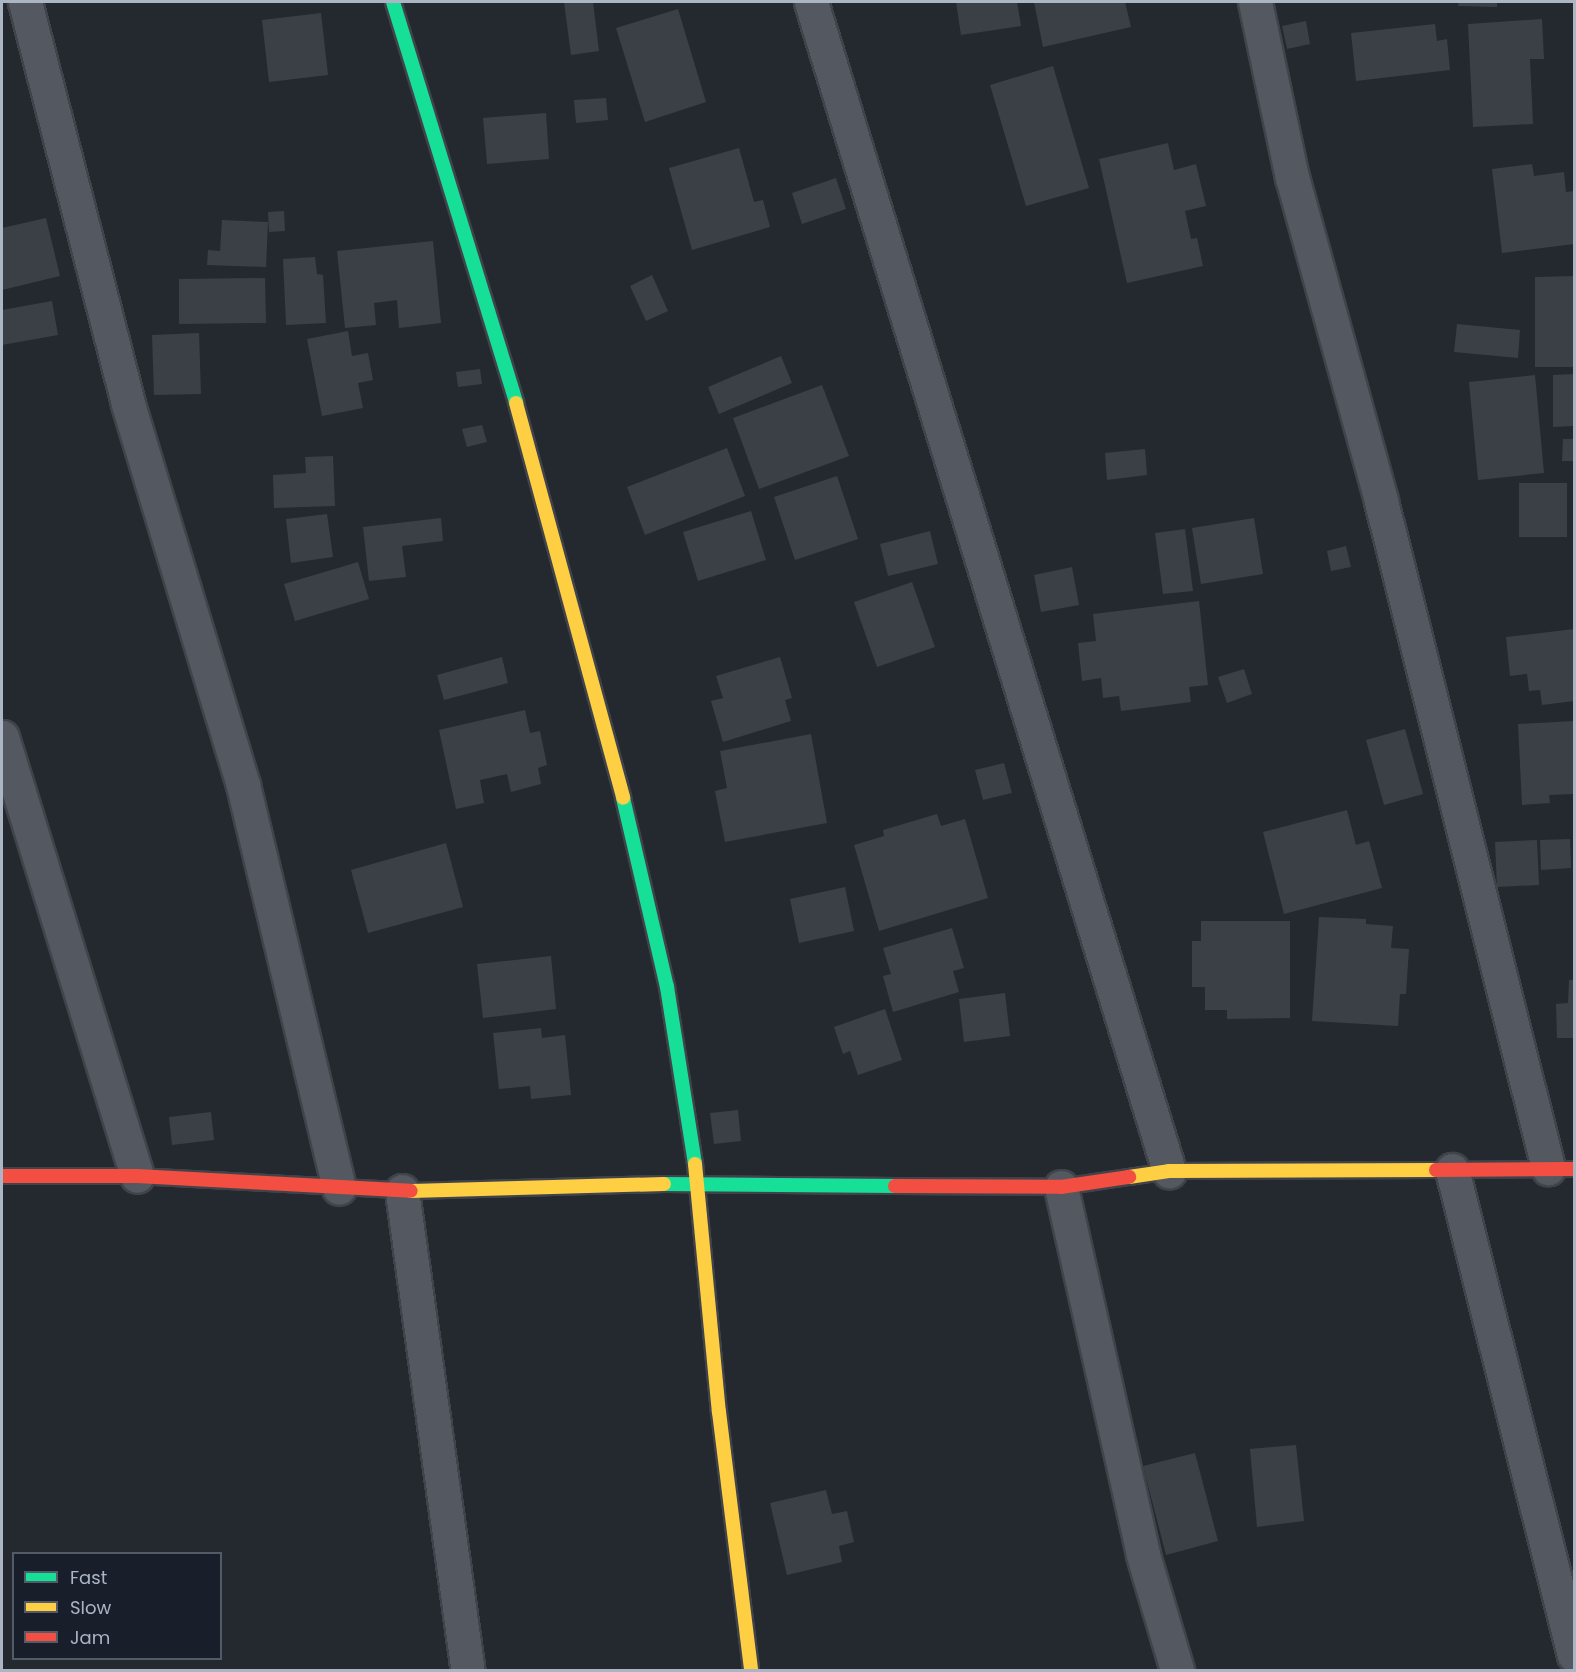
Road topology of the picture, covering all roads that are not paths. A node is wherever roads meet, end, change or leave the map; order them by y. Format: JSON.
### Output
{"nodes":[{"id":1,"x":25,"y":2,"type":"edge"},
{"id":2,"x":393,"y":2,"type":"edge"},
{"id":3,"x":811,"y":2,"type":"edge"},
{"id":4,"x":1255,"y":2,"type":"edge"},
{"id":5,"x":2,"y":738,"type":"edge"},
{"id":6,"x":1561,"y":1168,"type":"edge"},
{"id":7,"x":1452,"y":1170,"type":"junction"},
{"id":8,"x":1169,"y":1171,"type":"junction"},
{"id":9,"x":2,"y":1176,"type":"edge"},
{"id":10,"x":137,"y":1176,"type":"junction"},
{"id":11,"x":698,"y":1183,"type":"junction"},
{"id":12,"x":1061,"y":1186,"type":"junction"},
{"id":13,"x":339,"y":1188,"type":"junction"},
{"id":14,"x":402,"y":1191,"type":"junction"},
{"id":15,"x":1575,"y":1655,"type":"edge"},
{"id":16,"x":468,"y":1671,"type":"edge"},
{"id":17,"x":751,"y":1671,"type":"edge"},
{"id":18,"x":1177,"y":1671,"type":"edge"}],
"edges":[{"from":1,"to":13,"type":"street"},
{"from":2,"to":11,"type":"street"},
{"from":3,"to":8,"type":"street"},
{"from":4,"to":6,"type":"street"},
{"from":5,"to":10,"type":"street"},
{"from":6,"to":7,"type":"street"},
{"from":7,"to":8,"type":"street"},
{"from":7,"to":15,"type":"street"},
{"from":8,"to":12,"type":"street"},
{"from":9,"to":10,"type":"street"},
{"from":10,"to":13,"type":"street"},
{"from":11,"to":12,"type":"street"},
{"from":11,"to":14,"type":"street"},
{"from":11,"to":17,"type":"street"},
{"from":12,"to":18,"type":"street"},
{"from":13,"to":14,"type":"street"},
{"from":14,"to":16,"type":"street"}]}
